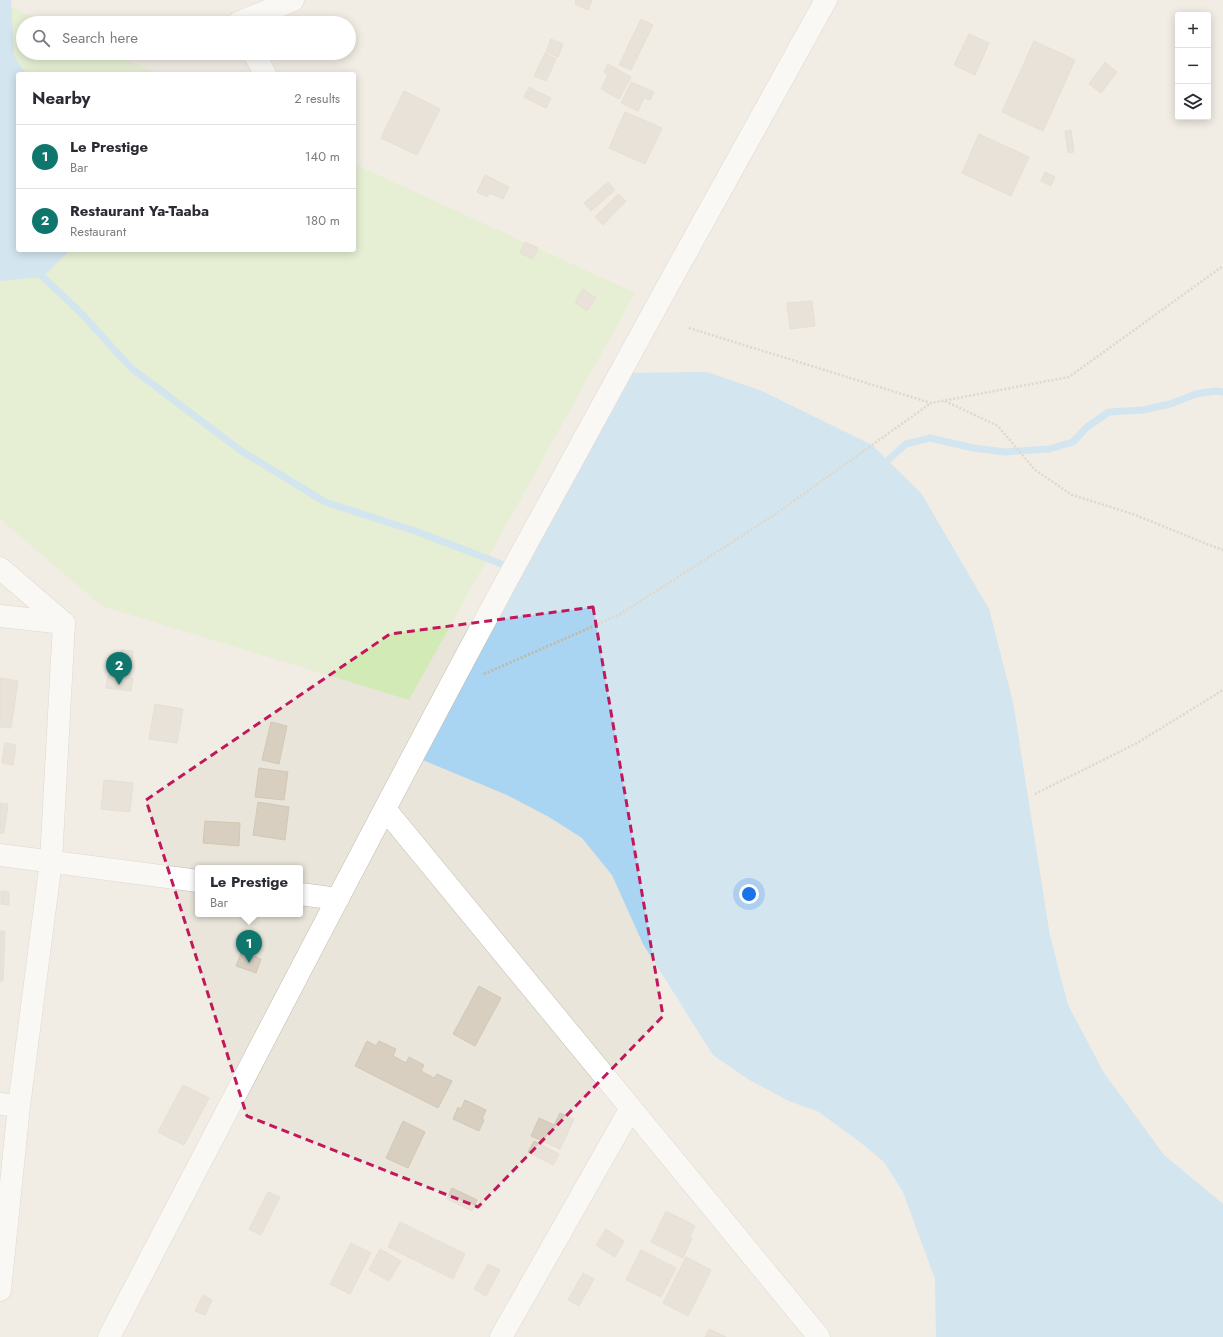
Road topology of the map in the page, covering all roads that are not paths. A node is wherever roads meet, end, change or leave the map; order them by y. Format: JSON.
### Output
{"nodes":[{"id":1,"x":293,"y":0,"type":"edge"},
{"id":2,"x":826,"y":0,"type":"edge"},
{"id":3,"x":255,"y":16,"type":"edge"},
{"id":4,"x":258,"y":60,"type":"edge"},
{"id":5,"x":264,"y":72,"type":"edge"},
{"id":6,"x":0,"y":568,"type":"edge"},
{"id":7,"x":0,"y":616,"type":"edge"},
{"id":8,"x":64,"y":623,"type":"junction"},
{"id":9,"x":385,"y":809,"type":"junction"},
{"id":10,"x":0,"y":855,"type":"edge"},
{"id":11,"x":51,"y":861,"type":"junction"},
{"id":12,"x":195,"y":881,"type":"edge"},
{"id":13,"x":303,"y":894,"type":"edge"},
{"id":14,"x":338,"y":899,"type":"junction"},
{"id":15,"x":9,"y":1105,"type":"edge"},
{"id":16,"x":631,"y":1108,"type":"junction"},
{"id":17,"x":0,"y":1290,"type":"edge"},
{"id":18,"x":109,"y":1337,"type":"edge"},
{"id":19,"x":501,"y":1337,"type":"edge"},
{"id":20,"x":819,"y":1337,"type":"edge"}],
"edges":[{"from":1,"to":3,"type":"street"},
{"from":2,"to":9,"type":"street"},
{"from":4,"to":5,"type":"street"},
{"from":6,"to":8,"type":"street"},
{"from":7,"to":8,"type":"street"},
{"from":8,"to":11,"type":"street"},
{"from":9,"to":14,"type":"street"},
{"from":9,"to":16,"type":"street"},
{"from":10,"to":11,"type":"street"},
{"from":11,"to":12,"type":"street"},
{"from":11,"to":15,"type":"street"},
{"from":13,"to":14,"type":"street"},
{"from":14,"to":18,"type":"street"},
{"from":15,"to":17,"type":"street"},
{"from":16,"to":19,"type":"street"},
{"from":16,"to":20,"type":"street"}]}
